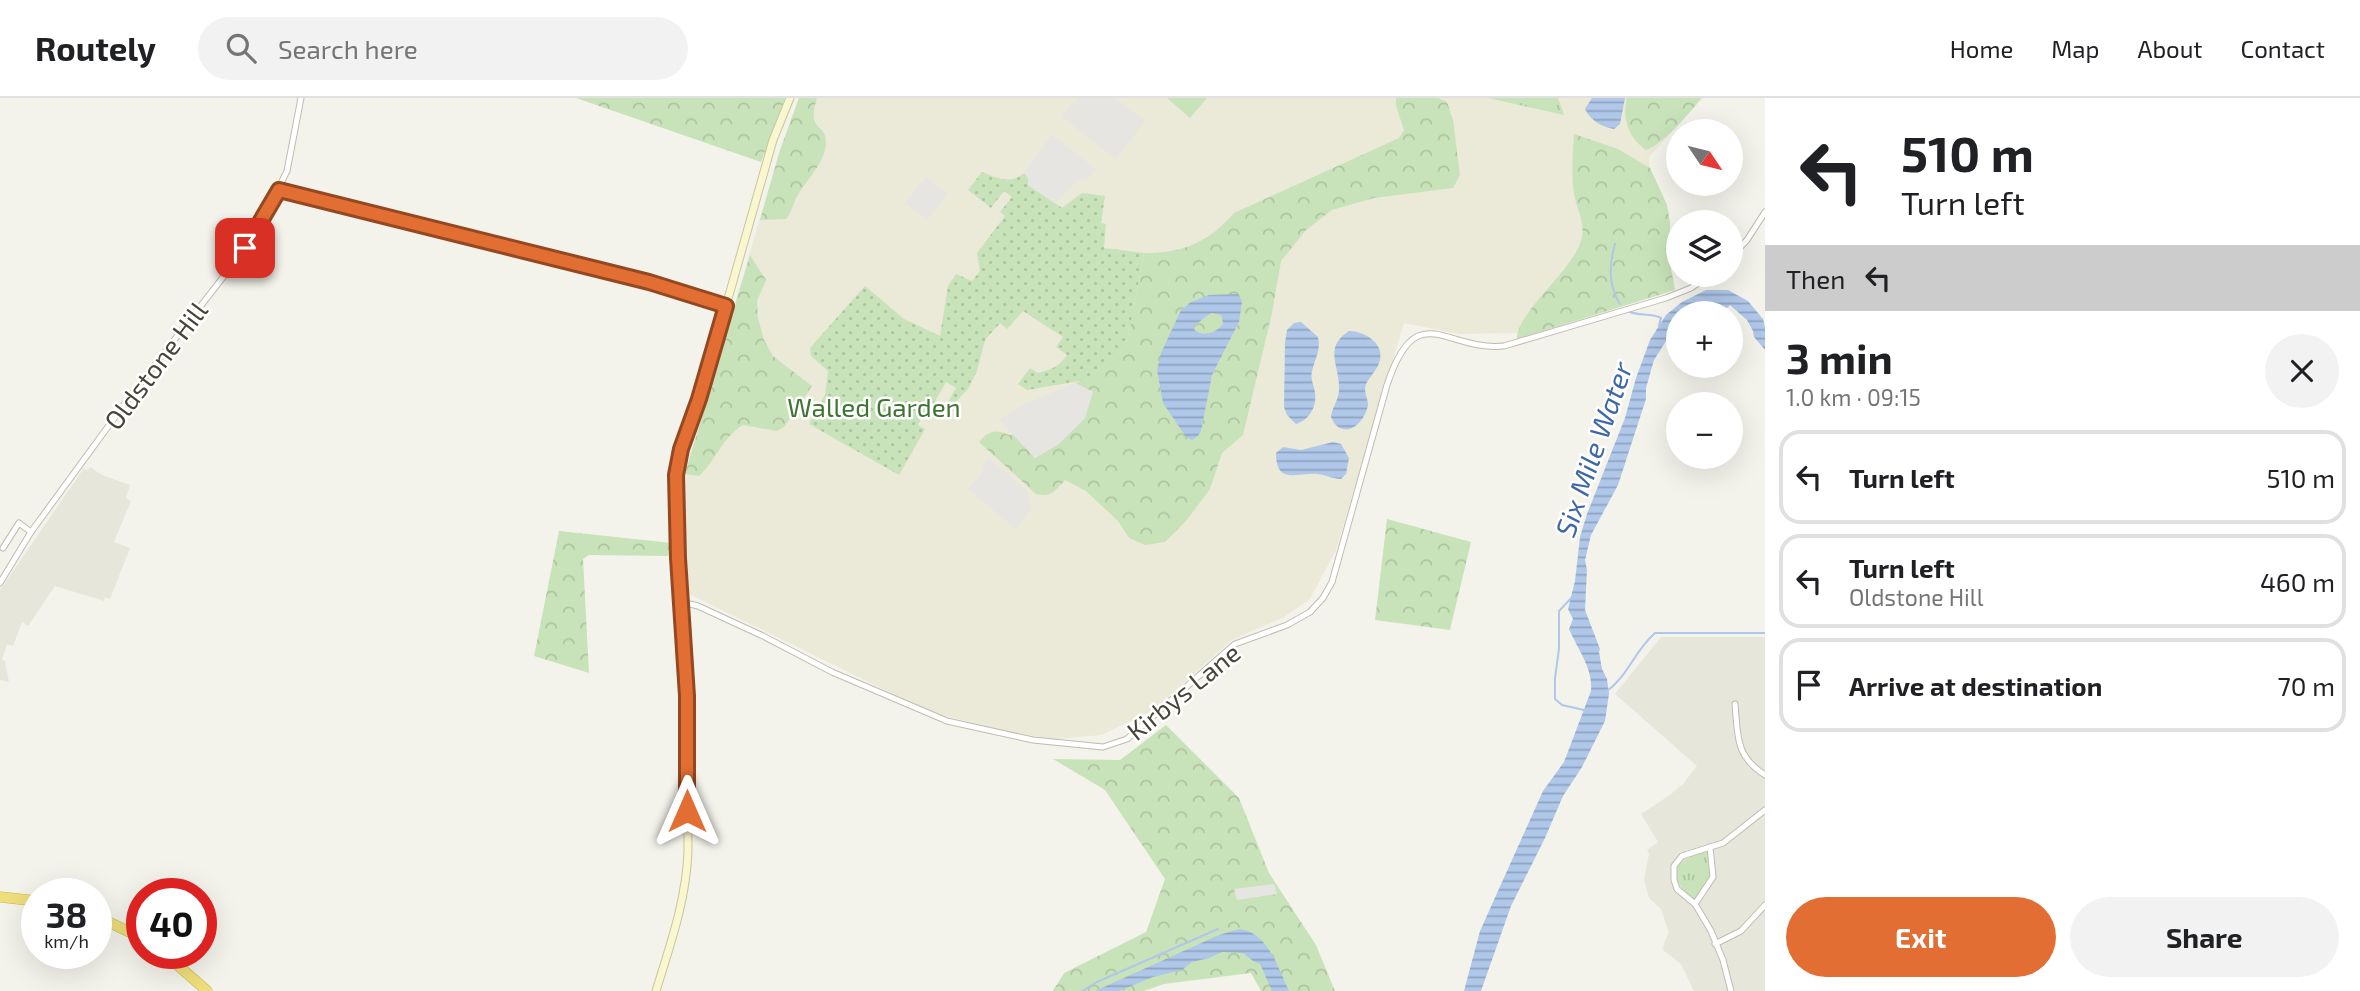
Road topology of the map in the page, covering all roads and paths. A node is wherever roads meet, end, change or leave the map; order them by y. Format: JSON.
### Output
{"nodes":[{"id":1,"x":301,"y":98,"type":"edge"},
{"id":2,"x":790,"y":98,"type":"edge"},
{"id":3,"x":279,"y":190,"type":"junction"},
{"id":4,"x":1765,"y":212,"type":"edge"},
{"id":5,"x":1743,"y":244,"type":"edge"},
{"id":6,"x":1692,"y":287,"type":"edge"},
{"id":7,"x":726,"y":306,"type":"junction"},
{"id":8,"x":31,"y":532,"type":"junction"},
{"id":9,"x":3,"y":548,"type":"dead end"},
{"id":10,"x":1,"y":581,"type":"edge"},
{"id":11,"x":682,"y":602,"type":"junction"},
{"id":12,"x":1735,"y":704,"type":"dead end"},
{"id":13,"x":1765,"y":775,"type":"edge"},
{"id":14,"x":1765,"y":810,"type":"edge"},
{"id":15,"x":1710,"y":847,"type":"junction"},
{"id":16,"x":0,"y":897,"type":"edge"},
{"id":17,"x":21,"y":899,"type":"edge"},
{"id":18,"x":1695,"y":904,"type":"junction"},
{"id":19,"x":1765,"y":905,"type":"edge"},
{"id":20,"x":1715,"y":944,"type":"junction"},
{"id":21,"x":182,"y":969,"type":"edge"},
{"id":22,"x":206,"y":991,"type":"edge"},
{"id":23,"x":656,"y":991,"type":"edge"},
{"id":24,"x":1731,"y":991,"type":"edge"}],
"edges":[{"from":1,"to":3,"type":"street","name":"Oldstone Hill"},
{"from":2,"to":7,"type":"street"},
{"from":3,"to":7,"type":"street"},
{"from":3,"to":8,"type":"street","name":"Oldstone Hill"},
{"from":4,"to":5,"type":"street"},
{"from":6,"to":11,"type":"street","name":"Kirbys Lane"},
{"from":7,"to":11,"type":"street"},
{"from":8,"to":9,"type":"street"},
{"from":8,"to":10,"type":"street","name":"Oldstone Hill"},
{"from":11,"to":23,"type":"street"},
{"from":12,"to":13,"type":"street"},
{"from":14,"to":15,"type":"street"},
{"from":15,"to":18,"type":"street"},
{"from":15,"to":18,"type":"street"},
{"from":16,"to":17,"type":"highway"},
{"from":18,"to":20,"type":"street"},
{"from":19,"to":20,"type":"street"},
{"from":20,"to":24,"type":"street"},
{"from":21,"to":22,"type":"highway"}]}
